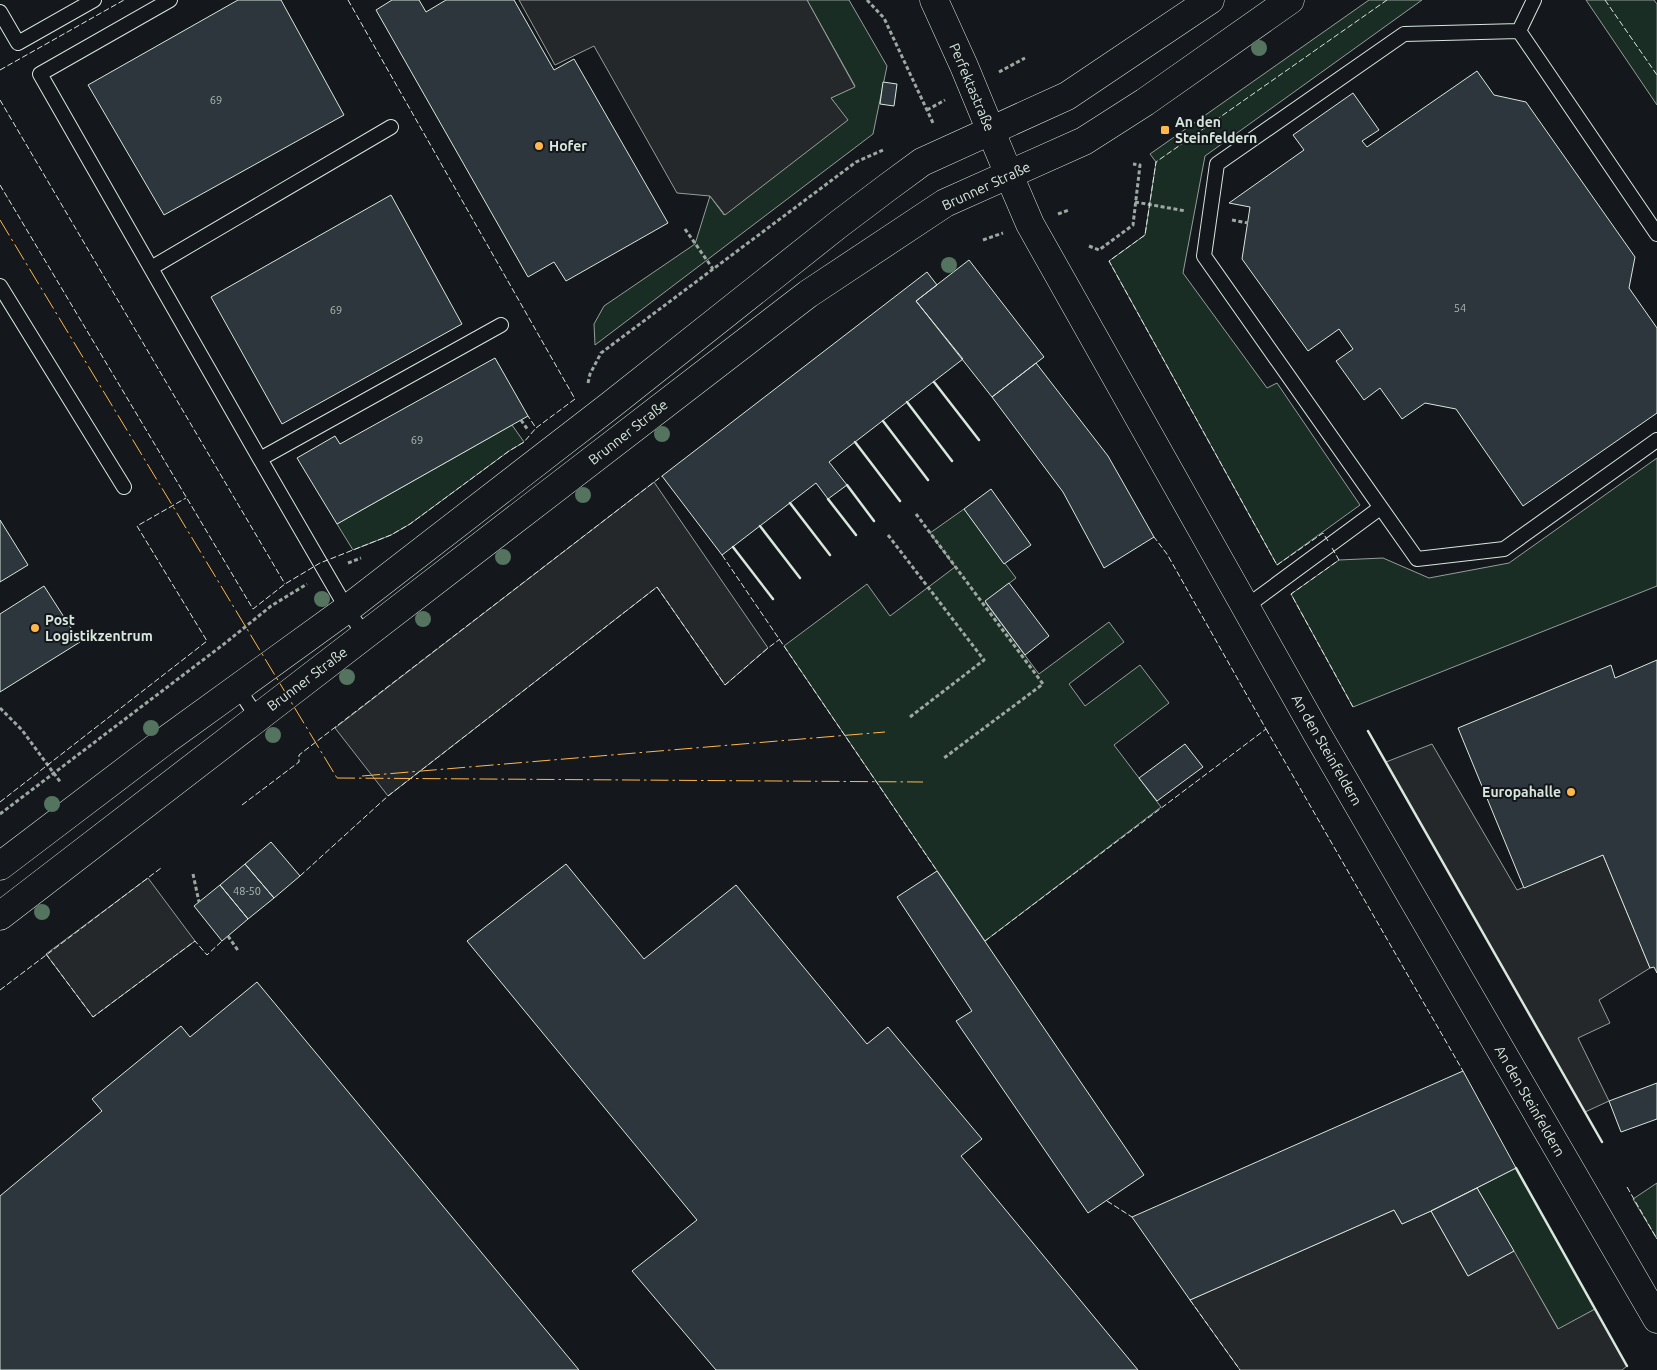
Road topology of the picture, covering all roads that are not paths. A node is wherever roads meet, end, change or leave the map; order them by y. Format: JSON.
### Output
{"nodes":[{"id":1,"x":94,"y":0,"type":"edge"},
{"id":2,"x":170,"y":0,"type":"edge"},
{"id":3,"x":934,"y":0,"type":"edge"},
{"id":4,"x":1210,"y":0,"type":"edge"},
{"id":5,"x":1290,"y":0,"type":"edge"},
{"id":6,"x":1534,"y":0,"type":"edge"},
{"id":7,"x":0,"y":12,"type":"edge"},
{"id":8,"x":1519,"y":31,"type":"junction"},
{"id":9,"x":391,"y":127,"type":"dead end"},
{"id":10,"x":991,"y":130,"type":"junction"},
{"id":11,"x":1009,"y":175,"type":"junction"},
{"id":12,"x":1657,"y":234,"type":"edge"},
{"id":13,"x":151,"y":268,"type":"junction"},
{"id":14,"x":0,"y":286,"type":"edge"},
{"id":15,"x":501,"y":325,"type":"dead end"},
{"id":16,"x":1657,"y":440,"type":"edge"},
{"id":17,"x":260,"y":459,"type":"junction"},
{"id":18,"x":124,"y":486,"type":"dead end"},
{"id":19,"x":1380,"y":508,"type":"junction"},
{"id":20,"x":1247,"y":606,"type":"junction"},
{"id":21,"x":347,"y":609,"type":"junction"},
{"id":22,"x":365,"y":636,"type":"junction"},
{"id":23,"x":238,"y":688,"type":"junction"},
{"id":24,"x":257,"y":717,"type":"junction"},
{"id":25,"x":0,"y":866,"type":"edge"},
{"id":26,"x":0,"y":916,"type":"edge"},
{"id":27,"x":1657,"y":1319,"type":"edge"}],
"edges":[{"from":1,"to":7,"type":"lane"},
{"from":2,"to":13,"type":"lane"},
{"from":3,"to":10,"type":"main road","name":"Perfektastraße"},
{"from":4,"to":10,"type":"main road"},
{"from":5,"to":11,"type":"main road","name":"Brunner Straße"},
{"from":6,"to":8,"type":"lane"},
{"from":8,"to":12,"type":"lane"},
{"from":8,"to":19,"type":"lane"},
{"from":9,"to":13,"type":"lane"},
{"from":10,"to":11,"type":"main road","name":"Perfektastraße"},
{"from":10,"to":21,"type":"main road"},
{"from":11,"to":20,"type":"main road","name":"An den Steinfeldern"},
{"from":11,"to":22,"type":"main road","name":"Brunner Straße"},
{"from":13,"to":17,"type":"lane"},
{"from":14,"to":18,"type":"lane"},
{"from":15,"to":17,"type":"lane"},
{"from":16,"to":19,"type":"lane"},
{"from":17,"to":21,"type":"lane"},
{"from":19,"to":20,"type":"lane"},
{"from":20,"to":27,"type":"main road","name":"An den Steinfeldern"},
{"from":21,"to":22,"type":"lane"},
{"from":21,"to":23,"type":"main road"},
{"from":22,"to":24,"type":"main road","name":"Brunner Straße"},
{"from":23,"to":24,"type":"lane"},
{"from":23,"to":25,"type":"main road"},
{"from":24,"to":26,"type":"main road","name":"Brunner Straße"}]}
